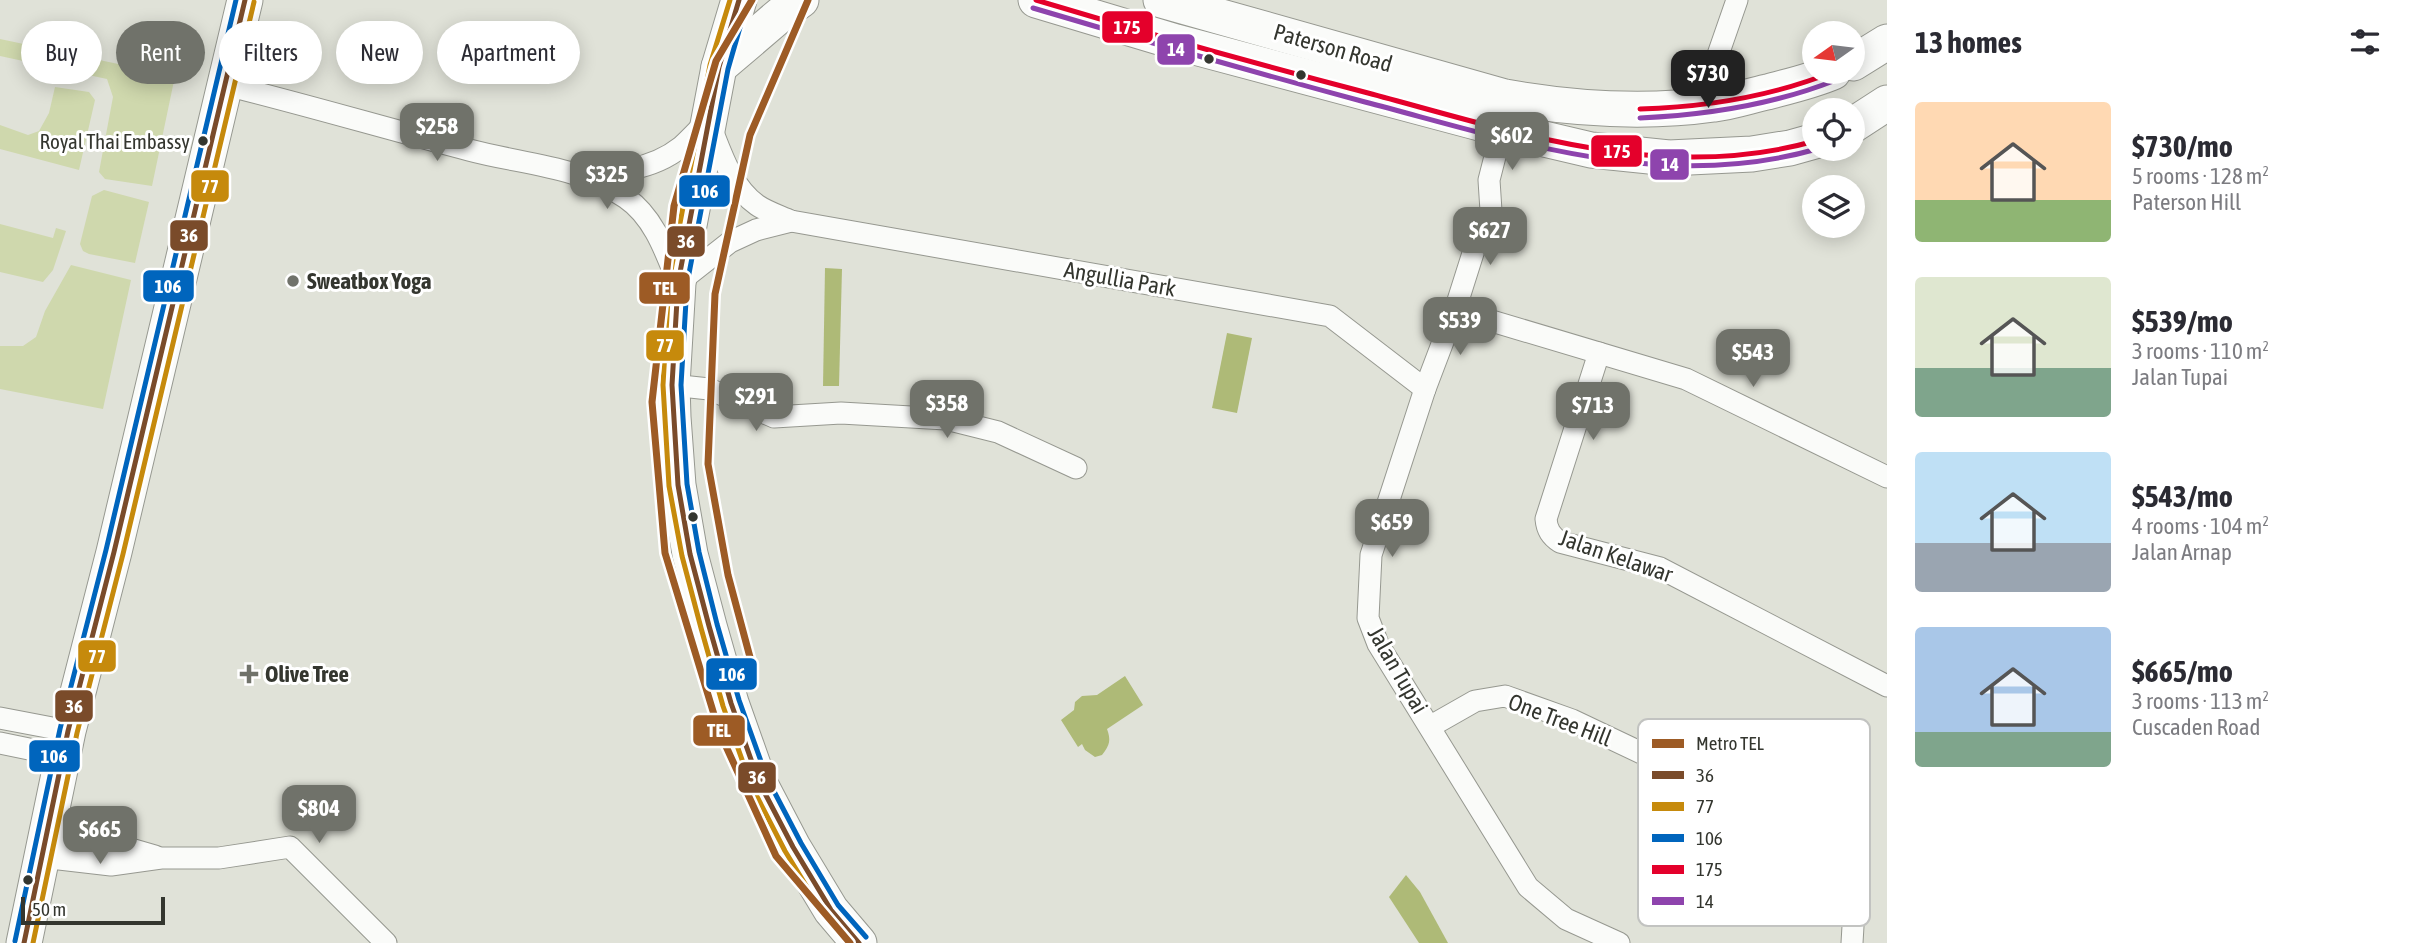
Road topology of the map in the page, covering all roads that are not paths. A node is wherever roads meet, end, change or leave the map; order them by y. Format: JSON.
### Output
{"nodes":[{"id":1,"x":245,"y":0,"type":"edge"},
{"id":2,"x":739,"y":0,"type":"edge"},
{"id":3,"x":802,"y":0,"type":"edge"},
{"id":4,"x":1036,"y":0,"type":"edge"},
{"id":5,"x":1161,"y":0,"type":"edge"},
{"id":6,"x":1737,"y":0,"type":"edge"},
{"id":7,"x":1887,"y":42,"type":"edge"},
{"id":8,"x":1866,"y":55,"type":"edge"},
{"id":9,"x":719,"y":67,"type":"junction"},
{"id":10,"x":1802,"y":82,"type":"edge"},
{"id":11,"x":226,"y":85,"type":"junction"},
{"id":12,"x":1714,"y":88,"type":"junction"},
{"id":13,"x":1887,"y":103,"type":"edge"},
{"id":14,"x":1504,"y":113,"type":"junction"},
{"id":15,"x":1865,"y":117,"type":"edge"},
{"id":16,"x":708,"y":120,"type":"junction"},
{"id":17,"x":1802,"y":145,"type":"edge"},
{"id":18,"x":576,"y":174,"type":"junction"},
{"id":19,"x":791,"y":221,"type":"junction"},
{"id":20,"x":678,"y":283,"type":"junction"},
{"id":21,"x":1455,"y":310,"type":"junction"},
{"id":22,"x":1599,"y":353,"type":"junction"},
{"id":23,"x":672,"y":385,"type":"junction"},
{"id":24,"x":1425,"y":389,"type":"junction"},
{"id":25,"x":1076,"y":468,"type":"dead end"},
{"id":26,"x":1887,"y":477,"type":"edge"},
{"id":27,"x":1887,"y":686,"type":"edge"},
{"id":28,"x":0,"y":718,"type":"edge"},
{"id":29,"x":1431,"y":726,"type":"junction"},
{"id":30,"x":0,"y":743,"type":"edge"},
{"id":31,"x":65,"y":744,"type":"junction"},
{"id":32,"x":1638,"y":751,"type":"edge"},
{"id":33,"x":44,"y":847,"type":"junction"},
{"id":34,"x":24,"y":943,"type":"edge"},
{"id":35,"x":386,"y":943,"type":"edge"},
{"id":36,"x":859,"y":943,"type":"edge"},
{"id":37,"x":1619,"y":943,"type":"edge"}],
"edges":[{"from":1,"to":11,"type":"main road"},
{"from":2,"to":9,"type":"main road"},
{"from":3,"to":9,"type":"main road"},
{"from":4,"to":14,"type":"main road","name":"Paterson Road"},
{"from":5,"to":14,"type":"main road","name":"Paterson Road"},
{"from":6,"to":12,"type":"street"},
{"from":7,"to":8,"type":"main road"},
{"from":9,"to":16,"type":"main road"},
{"from":10,"to":12,"type":"main road"},
{"from":11,"to":18,"type":"street"},
{"from":11,"to":31,"type":"main road"},
{"from":12,"to":14,"type":"main road"},
{"from":13,"to":15,"type":"main road"},
{"from":14,"to":17,"type":"main road"},
{"from":14,"to":21,"type":"street","name":"Jalan Tupai"},
{"from":16,"to":18,"type":"street"},
{"from":16,"to":19,"type":"street","name":"Angullia Park"},
{"from":16,"to":20,"type":"main road"},
{"from":18,"to":20,"type":"street"},
{"from":19,"to":20,"type":"street","name":"Angullia Park"},
{"from":19,"to":24,"type":"street","name":"Angullia Park"},
{"from":20,"to":23,"type":"main road"},
{"from":21,"to":22,"type":"street"},
{"from":21,"to":24,"type":"street","name":"Jalan Tupai"},
{"from":22,"to":26,"type":"street"},
{"from":22,"to":27,"type":"street","name":"Jalan Kelawar"},
{"from":23,"to":25,"type":"street"},
{"from":23,"to":36,"type":"main road"},
{"from":24,"to":29,"type":"street","name":"Jalan Tupai"},
{"from":28,"to":31,"type":"street"},
{"from":29,"to":32,"type":"street","name":"One Tree Hill"},
{"from":29,"to":37,"type":"street","name":"Jalan Tupai"},
{"from":30,"to":31,"type":"street"},
{"from":31,"to":33,"type":"main road"},
{"from":33,"to":34,"type":"main road"},
{"from":33,"to":35,"type":"street"}]}
